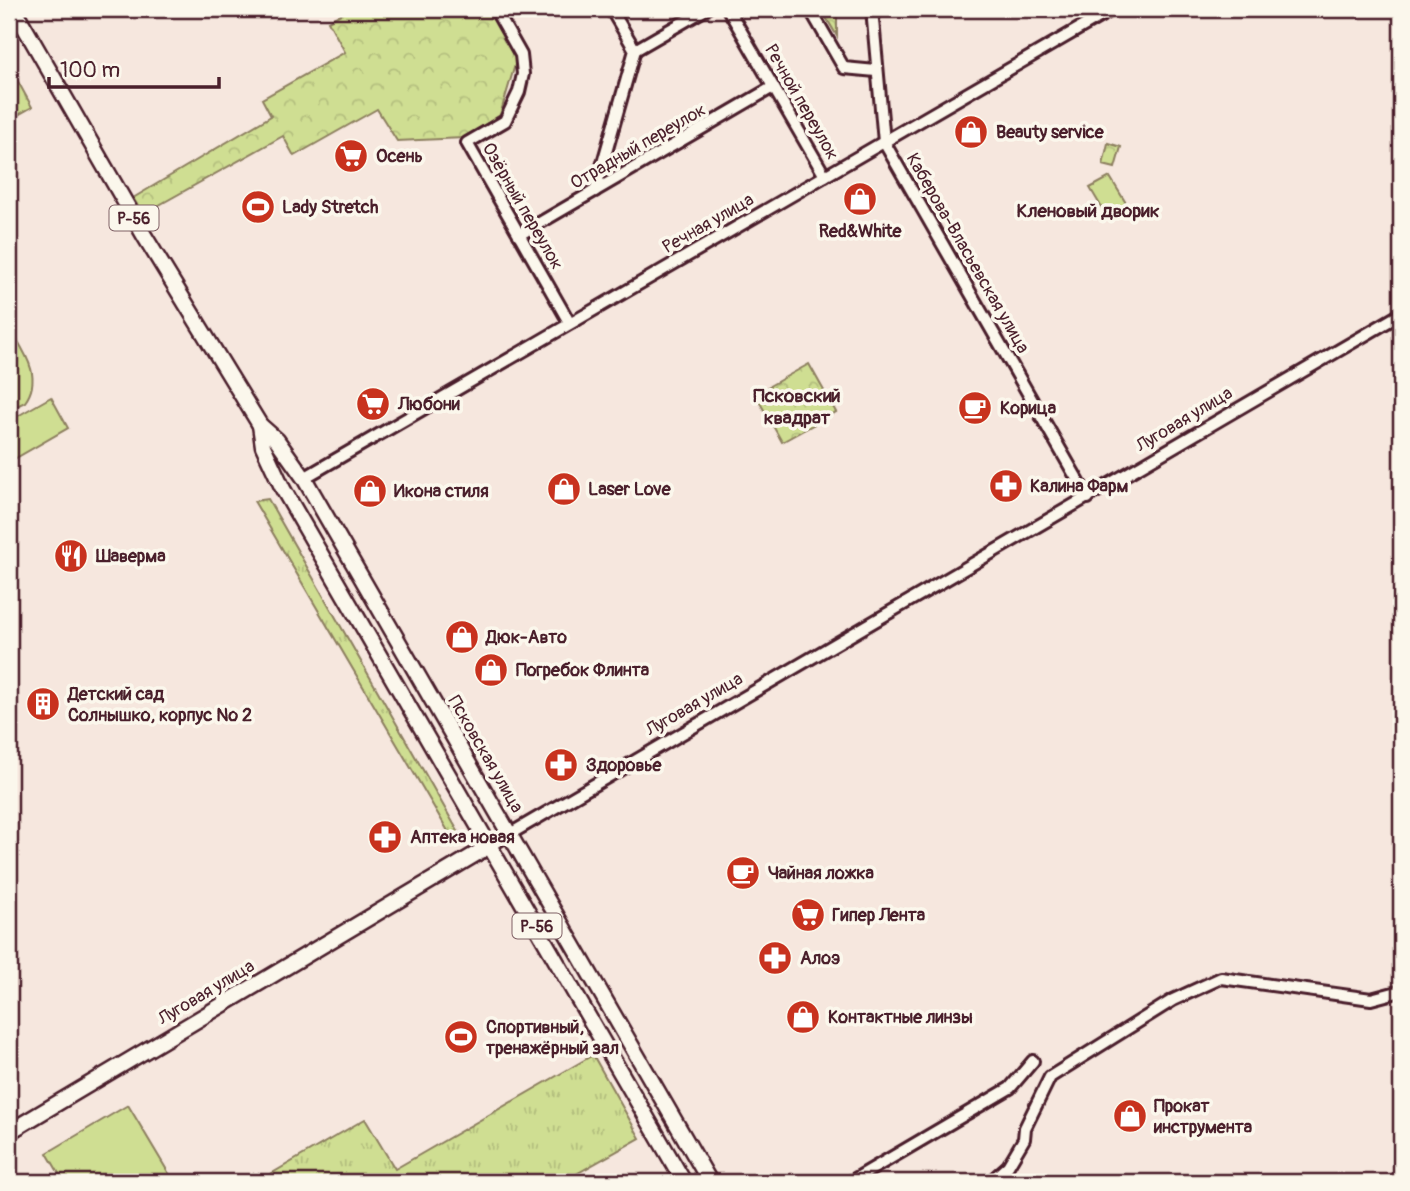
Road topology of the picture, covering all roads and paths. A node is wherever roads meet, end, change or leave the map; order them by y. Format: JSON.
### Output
{"nodes":[{"id":1,"x":14,"y":9,"type":"edge"},
{"id":2,"x":495,"y":9,"type":"edge"},
{"id":3,"x":611,"y":9,"type":"edge"},
{"id":4,"x":706,"y":9,"type":"edge"},
{"id":5,"x":728,"y":9,"type":"edge"},
{"id":6,"x":810,"y":9,"type":"edge"},
{"id":7,"x":872,"y":9,"type":"edge"},
{"id":8,"x":1113,"y":9,"type":"edge"},
{"id":9,"x":635,"y":51,"type":"junction"},
{"id":10,"x":876,"y":71,"type":"junction"},
{"id":11,"x":773,"y":87,"type":"junction"},
{"id":12,"x":884,"y":142,"type":"junction"},
{"id":13,"x":825,"y":176,"type":"junction"},
{"id":14,"x":595,"y":191,"type":"junction"},
{"id":15,"x":519,"y":235,"type":"junction"},
{"id":16,"x":1401,"y":314,"type":"edge"},
{"id":17,"x":569,"y":322,"type":"junction"},
{"id":18,"x":260,"y":425,"type":"junction"},
{"id":19,"x":303,"y":478,"type":"junction"},
{"id":20,"x":1088,"y":498,"type":"junction"},
{"id":21,"x":361,"y":575,"type":"junction"},
{"id":22,"x":340,"y":585,"type":"junction"},
{"id":23,"x":510,"y":834,"type":"junction"},
{"id":24,"x":491,"y":845,"type":"junction"},
{"id":25,"x":1401,"y":991,"type":"edge"},
{"id":26,"x":1033,"y":1061,"type":"dead end"},
{"id":27,"x":9,"y":1132,"type":"edge"},
{"id":28,"x":854,"y":1180,"type":"edge"},
{"id":29,"x":684,"y":1182,"type":"edge"},
{"id":30,"x":710,"y":1182,"type":"edge"},
{"id":31,"x":990,"y":1182,"type":"edge"}],
"edges":[{"from":1,"to":18,"type":"main road","name":"Псковская улица","number":"Р-56"},
{"from":2,"to":15,"type":"street","name":"Озёрный переулок"},
{"from":3,"to":9,"type":"street"},
{"from":4,"to":9,"type":"street"},
{"from":5,"to":11,"type":"street","name":"Речной переулок"},
{"from":6,"to":10,"type":"street"},
{"from":7,"to":10,"type":"street","name":"Каберова-Власьевская улица"},
{"from":8,"to":12,"type":"street","name":"Речная улица"},
{"from":9,"to":14,"type":"street"},
{"from":10,"to":12,"type":"street","name":"Каберова-Власьевская улица"},
{"from":11,"to":13,"type":"street","name":"Речной переулок"},
{"from":11,"to":14,"type":"street","name":"Отрадный переулок"},
{"from":12,"to":13,"type":"street","name":"Речная улица"},
{"from":12,"to":20,"type":"street","name":"Каберова-Власьевская улица"},
{"from":13,"to":17,"type":"street","name":"Речная улица"},
{"from":14,"to":15,"type":"street","name":"Отрадный переулок"},
{"from":15,"to":17,"type":"street","name":"Озёрный переулок"},
{"from":16,"to":20,"type":"street","name":"Луговая улица"},
{"from":17,"to":19,"type":"street","name":"Речная улица"},
{"from":18,"to":19,"type":"main road","name":"Псковская улица"},
{"from":18,"to":22,"type":"main road","name":"Псковская улица","number":"Р-56"},
{"from":19,"to":21,"type":"main road","name":"Псковская улица"},
{"from":20,"to":23,"type":"street","name":"Луговая улица"},
{"from":21,"to":22,"type":"main road"},
{"from":21,"to":23,"type":"main road","name":"Псковская улица"},
{"from":22,"to":24,"type":"main road","name":"Псковская улица","number":"Р-56"},
{"from":23,"to":24,"type":"street","name":"Луговая улица"},
{"from":23,"to":30,"type":"main road","name":"Псковская улица"},
{"from":24,"to":27,"type":"main road","name":"Луговая улица"},
{"from":24,"to":29,"type":"main road","name":"Псковская улица","number":"Р-56"},
{"from":25,"to":31,"type":"street"},
{"from":26,"to":28,"type":"street"}]}
